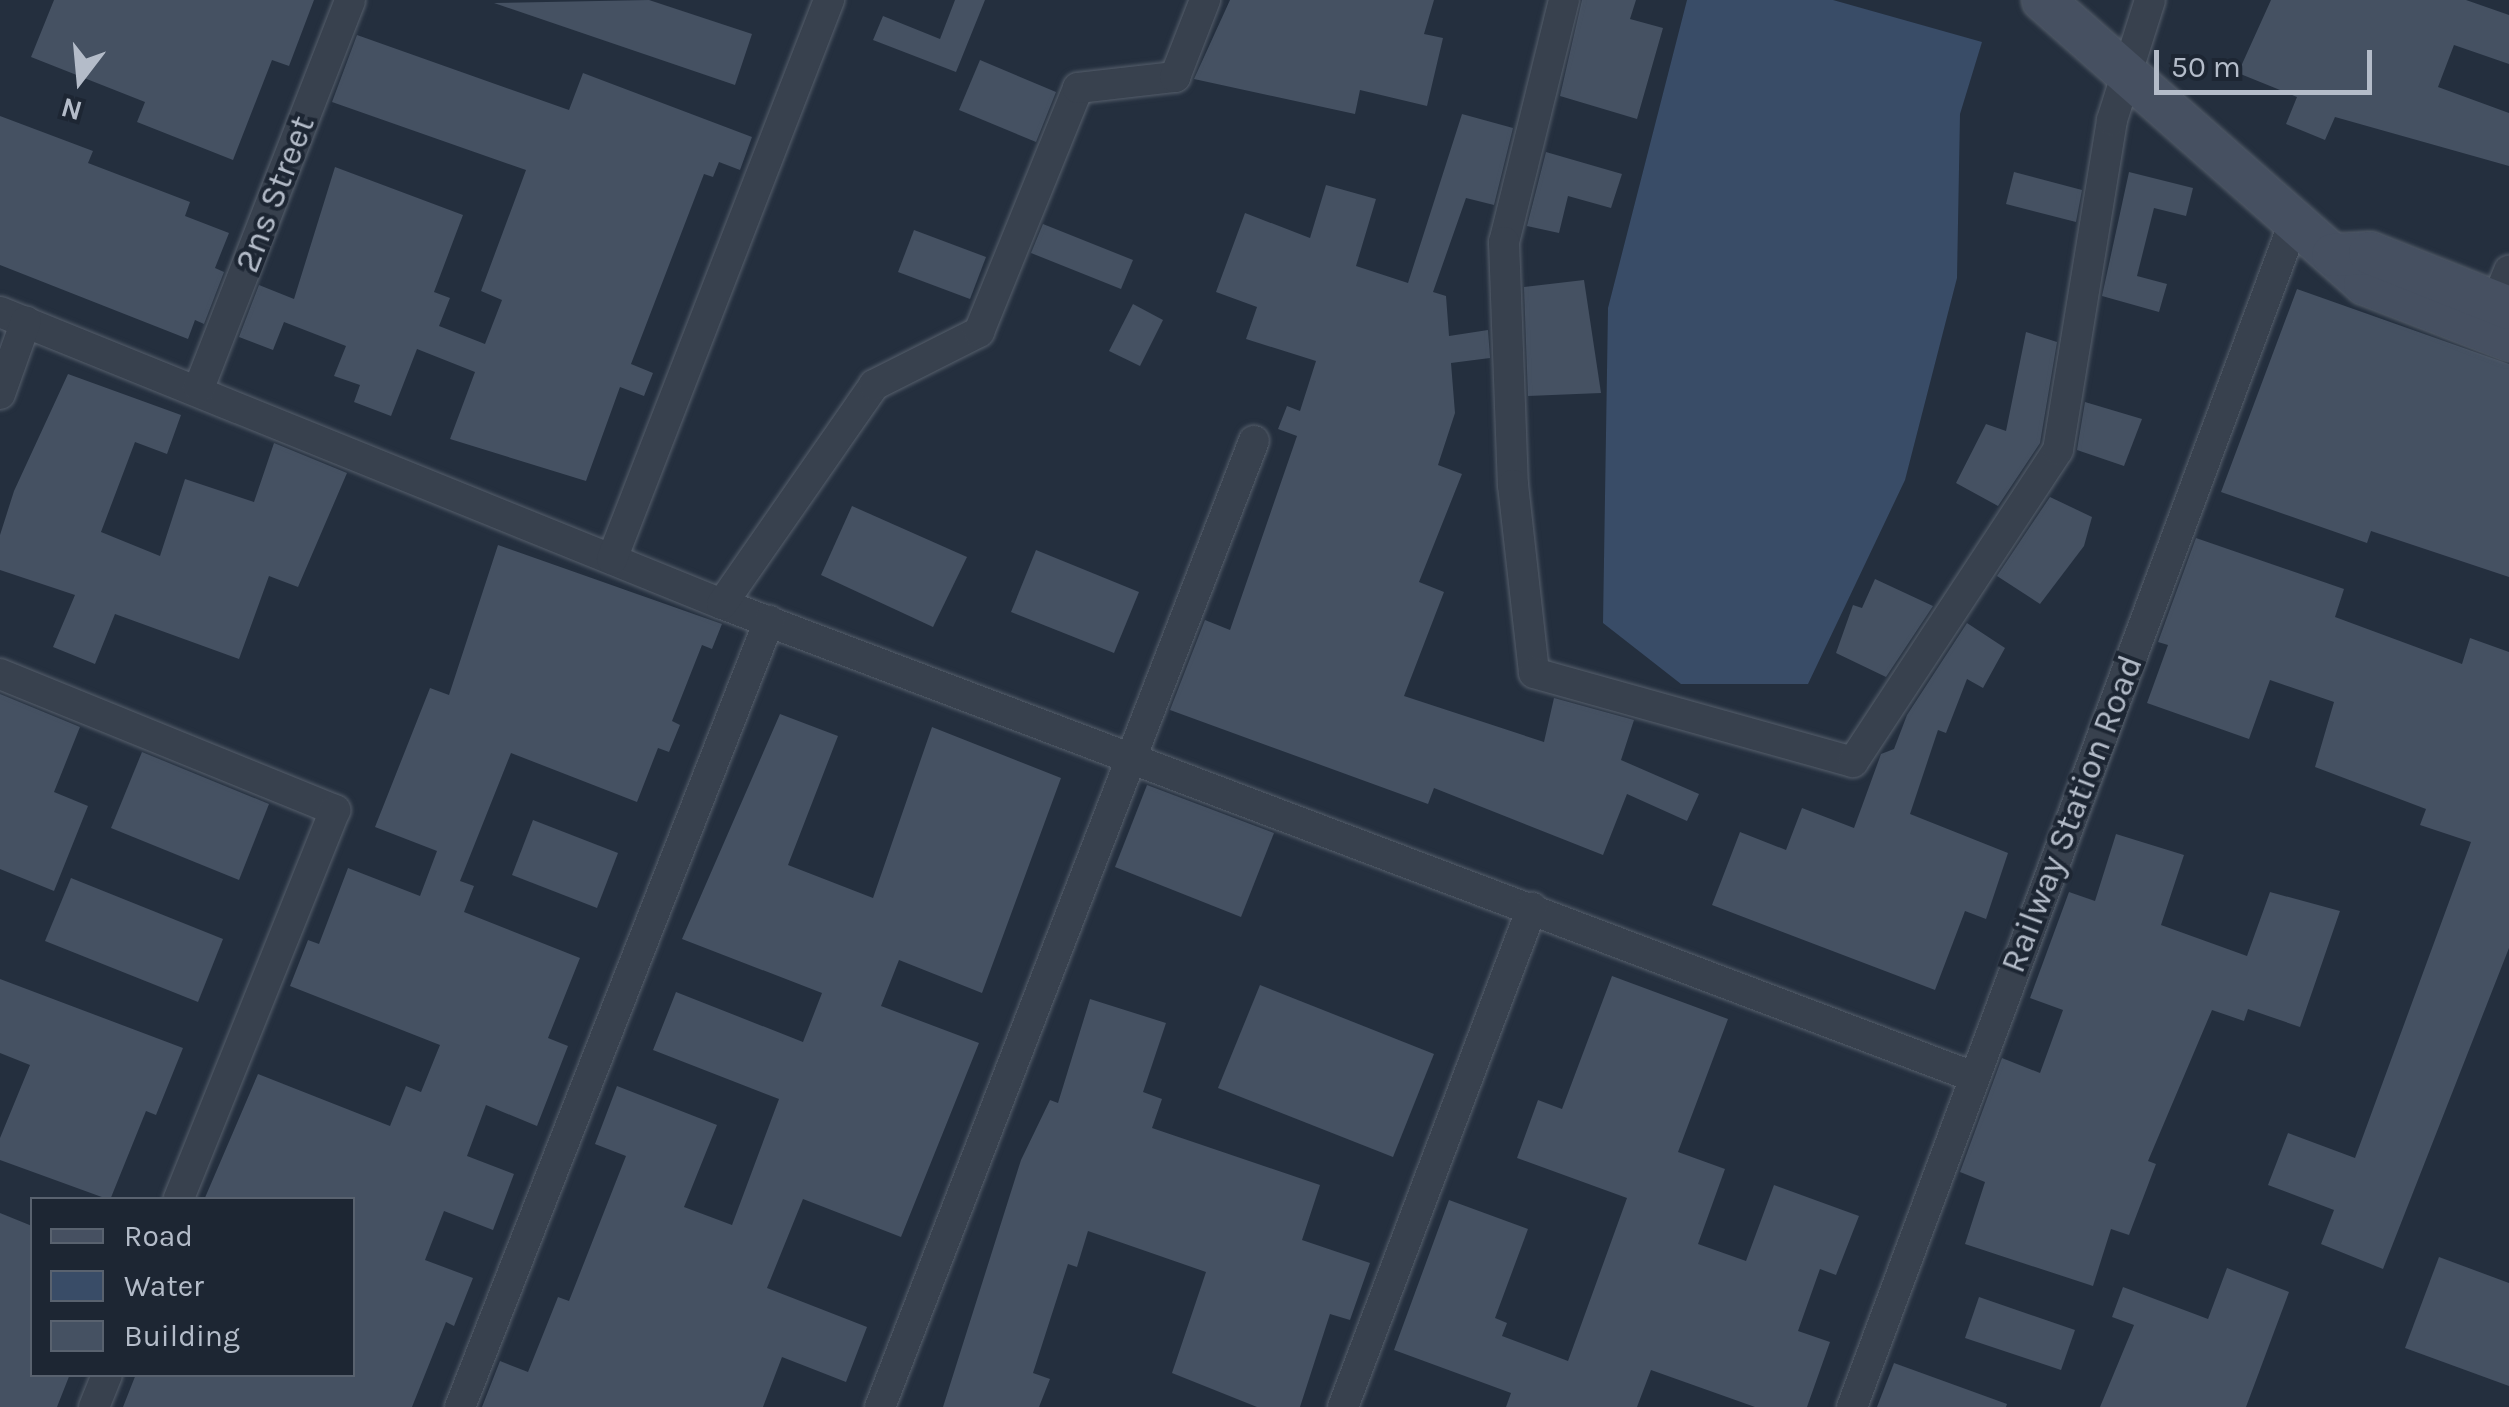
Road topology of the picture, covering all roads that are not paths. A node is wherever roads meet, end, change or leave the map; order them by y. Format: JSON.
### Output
{"nodes":[{"id":1,"x":350,"y":0,"type":"edge"},
{"id":2,"x":828,"y":0,"type":"edge"},
{"id":3,"x":1205,"y":0,"type":"edge"},
{"id":4,"x":1564,"y":0,"type":"edge"},
{"id":5,"x":2043,"y":0,"type":"edge"},
{"id":6,"x":2150,"y":0,"type":"edge"},
{"id":7,"x":2126,"y":66,"type":"junction"},
{"id":8,"x":2294,"y":222,"type":"junction"},
{"id":9,"x":2506,"y":305,"type":"edge"},
{"id":10,"x":13,"y":317,"type":"edge"},
{"id":11,"x":199,"y":388,"type":"junction"},
{"id":12,"x":0,"y":394,"type":"edge"},
{"id":13,"x":1254,"y":441,"type":"dead end"},
{"id":14,"x":612,"y":559,"type":"junction"},
{"id":15,"x":722,"y":604,"type":"junction"},
{"id":16,"x":769,"y":622,"type":"junction"},
{"id":17,"x":0,"y":674,"type":"edge"},
{"id":18,"x":1135,"y":756,"type":"junction"},
{"id":19,"x":1532,"y":908,"type":"junction"},
{"id":20,"x":1974,"y":1076,"type":"junction"},
{"id":21,"x":179,"y":1197,"type":"edge"},
{"id":22,"x":106,"y":1377,"type":"edge"},
{"id":23,"x":94,"y":1407,"type":"edge"},
{"id":24,"x":460,"y":1407,"type":"edge"},
{"id":25,"x":880,"y":1407,"type":"edge"},
{"id":26,"x":1343,"y":1407,"type":"edge"},
{"id":27,"x":1852,"y":1407,"type":"edge"}],
"edges":[{"from":1,"to":11,"type":"street","name":"2ns Street"},
{"from":2,"to":14,"type":"street"},
{"from":3,"to":15,"type":"street"},
{"from":4,"to":7,"type":"street"},
{"from":5,"to":7,"type":"main road"},
{"from":6,"to":7,"type":"street"},
{"from":7,"to":8,"type":"main road"},
{"from":8,"to":9,"type":"main road"},
{"from":8,"to":20,"type":"street","name":"Railway Station Road"},
{"from":10,"to":11,"type":"street"},
{"from":10,"to":12,"type":"street"},
{"from":11,"to":14,"type":"street"},
{"from":13,"to":18,"type":"street"},
{"from":14,"to":15,"type":"street"},
{"from":15,"to":16,"type":"street"},
{"from":16,"to":18,"type":"street"},
{"from":16,"to":24,"type":"street"},
{"from":17,"to":21,"type":"street"},
{"from":18,"to":19,"type":"street"},
{"from":18,"to":25,"type":"street"},
{"from":19,"to":20,"type":"street"},
{"from":19,"to":26,"type":"street"},
{"from":20,"to":27,"type":"street","name":"Railway Station Road"},
{"from":22,"to":23,"type":"street"}]}
